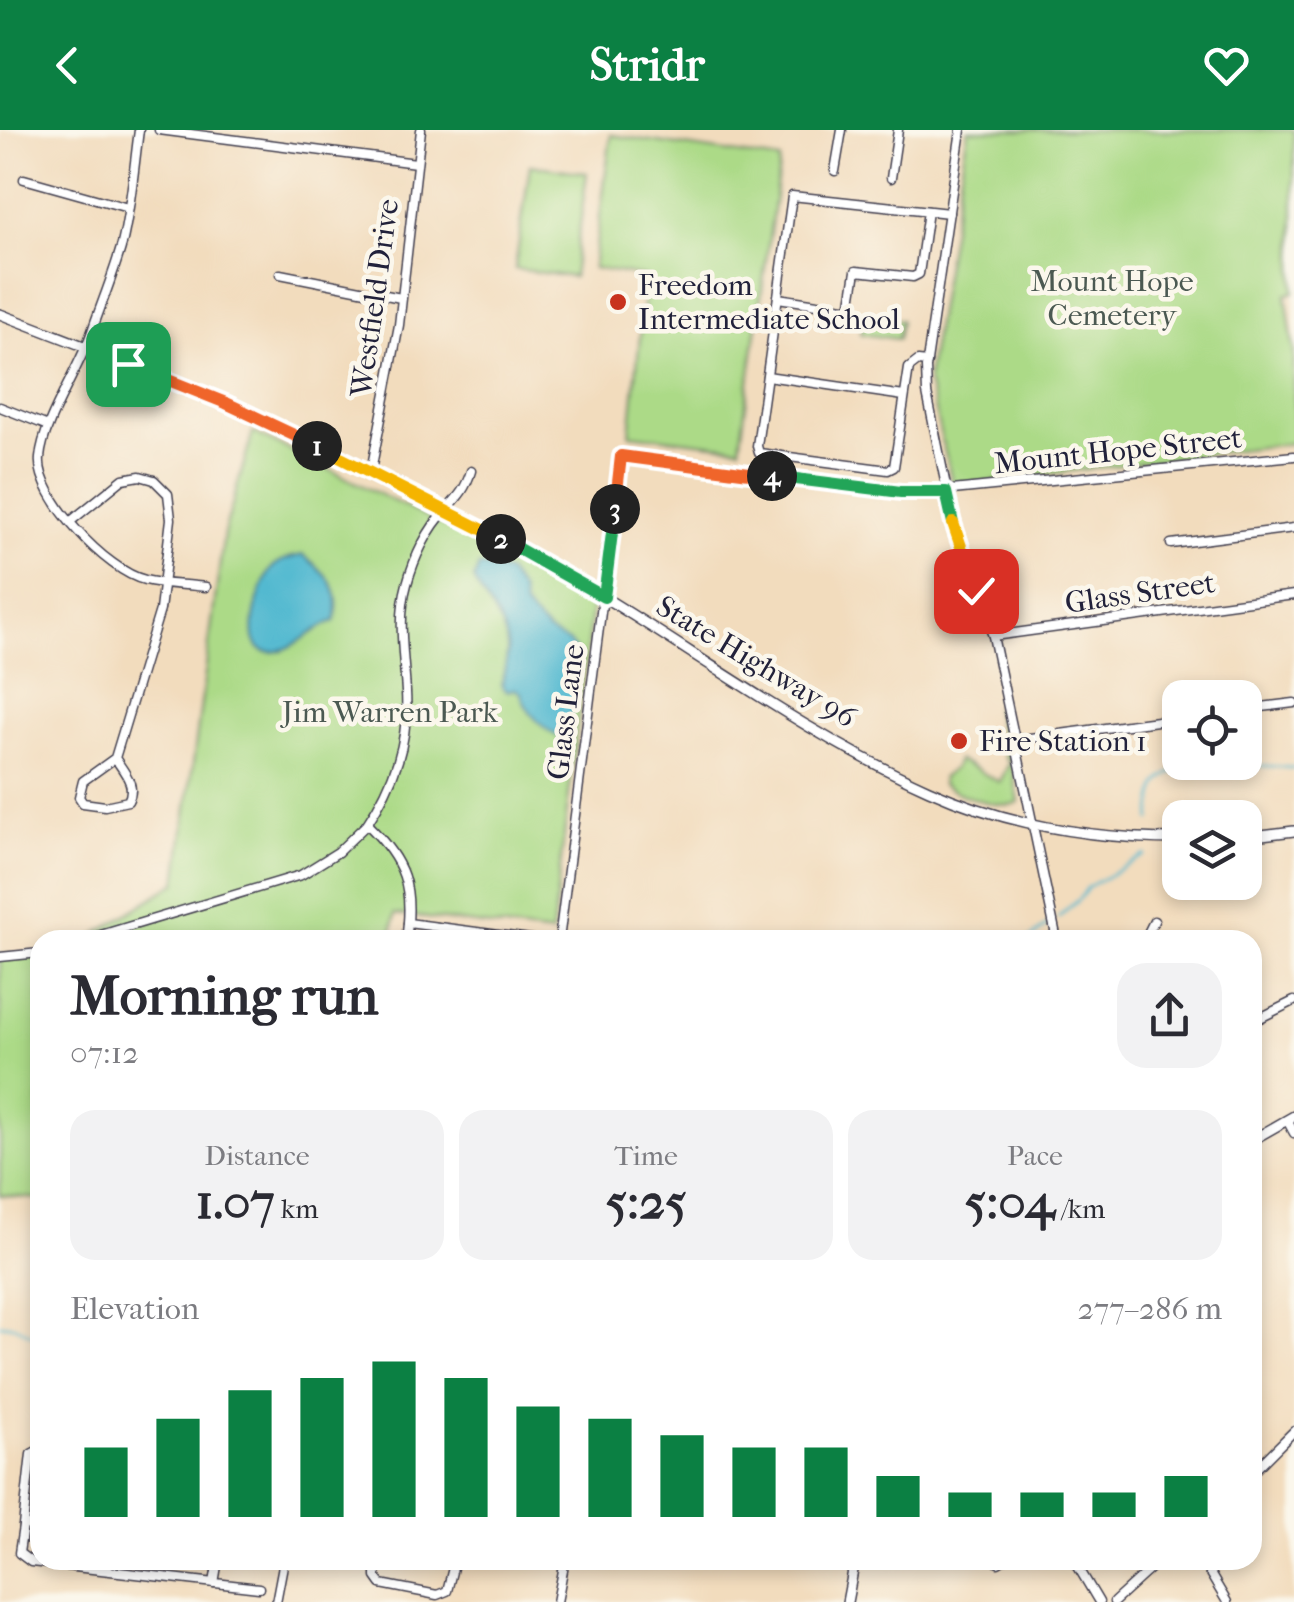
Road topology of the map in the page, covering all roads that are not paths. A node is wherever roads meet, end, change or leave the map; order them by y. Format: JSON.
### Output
{"nodes":[{"id":1,"x":140,"y":130,"type":"edge"},
{"id":2,"x":159,"y":130,"type":"edge"},
{"id":3,"x":421,"y":130,"type":"edge"},
{"id":4,"x":842,"y":130,"type":"edge"},
{"id":5,"x":898,"y":130,"type":"edge"},
{"id":6,"x":961,"y":130,"type":"edge"},
{"id":7,"x":416,"y":163,"type":"junction"},
{"id":8,"x":835,"y":171,"type":"dead end"},
{"id":9,"x":891,"y":178,"type":"dead end"},
{"id":10,"x":24,"y":179,"type":"dead end"},
{"id":11,"x":128,"y":208,"type":"junction"},
{"id":12,"x":928,"y":212,"type":"junction"},
{"id":13,"x":949,"y":213,"type":"junction"},
{"id":14,"x":280,"y":274,"type":"dead end"},
{"id":15,"x":402,"y":298,"type":"junction"},
{"id":16,"x":778,"y":298,"type":"junction"},
{"id":17,"x":0,"y":314,"type":"edge"},
{"id":18,"x":87,"y":348,"type":"junction"},
{"id":19,"x":927,"y":362,"type":"junction"},
{"id":20,"x":767,"y":376,"type":"junction"},
{"id":21,"x":904,"y":396,"type":"junction"},
{"id":22,"x":0,"y":406,"type":"edge"},
{"id":23,"x":48,"y":426,"type":"junction"},
{"id":24,"x":1294,"y":457,"type":"edge"},
{"id":25,"x":472,"y":470,"type":"dead end"},
{"id":26,"x":371,"y":471,"type":"junction"},
{"id":27,"x":946,"y":492,"type":"junction"},
{"id":28,"x":446,"y":509,"type":"junction"},
{"id":29,"x":71,"y":521,"type":"junction"},
{"id":30,"x":1294,"y":528,"type":"edge"},
{"id":31,"x":1171,"y":544,"type":"dead end"},
{"id":32,"x":163,"y":582,"type":"junction"},
{"id":33,"x":206,"y":587,"type":"dead end"},
{"id":34,"x":1294,"y":595,"type":"edge"},
{"id":35,"x":604,"y":597,"type":"junction"},
{"id":36,"x":993,"y":636,"type":"junction"},
{"id":37,"x":1294,"y":703,"type":"edge"},
{"id":38,"x":1262,"y":707,"type":"edge"},
{"id":39,"x":1162,"y":720,"type":"edge"},
{"id":40,"x":1015,"y":740,"type":"junction"},
{"id":41,"x":115,"y":758,"type":"junction"},
{"id":42,"x":1032,"y":823,"type":"junction"},
{"id":43,"x":367,"y":824,"type":"junction"},
{"id":44,"x":1294,"y":831,"type":"edge"},
{"id":45,"x":1262,"y":835,"type":"edge"},
{"id":46,"x":1162,"y":838,"type":"edge"},
{"id":47,"x":1154,"y":921,"type":"dead end"},
{"id":48,"x":408,"y":923,"type":"junction"},
{"id":49,"x":117,"y":930,"type":"edge"},
{"id":50,"x":407,"y":930,"type":"edge"},
{"id":51,"x":458,"y":930,"type":"edge"},
{"id":52,"x":561,"y":930,"type":"edge"},
{"id":53,"x":1054,"y":930,"type":"edge"},
{"id":54,"x":1149,"y":930,"type":"edge"},
{"id":55,"x":30,"y":953,"type":"edge"},
{"id":56,"x":0,"y":957,"type":"edge"},
{"id":57,"x":1294,"y":1000,"type":"edge"},
{"id":58,"x":1262,"y":1017,"type":"edge"},
{"id":59,"x":1290,"y":1118,"type":"edge"},
{"id":60,"x":1294,"y":1133,"type":"edge"},
{"id":61,"x":1262,"y":1134,"type":"edge"},
{"id":62,"x":1294,"y":1431,"type":"edge"},
{"id":63,"x":1282,"y":1444,"type":"junction"},
{"id":64,"x":1294,"y":1446,"type":"edge"},
{"id":65,"x":30,"y":1463,"type":"edge"},
{"id":66,"x":1262,"y":1463,"type":"edge"},
{"id":67,"x":30,"y":1525,"type":"edge"},
{"id":68,"x":23,"y":1526,"type":"junction"},
{"id":69,"x":30,"y":1561,"type":"edge"},
{"id":70,"x":101,"y":1570,"type":"edge"},
{"id":71,"x":216,"y":1570,"type":"edge"},
{"id":72,"x":282,"y":1570,"type":"edge"},
{"id":73,"x":376,"y":1570,"type":"edge"},
{"id":74,"x":452,"y":1570,"type":"edge"},
{"id":75,"x":563,"y":1570,"type":"edge"},
{"id":76,"x":853,"y":1570,"type":"edge"},
{"id":77,"x":1080,"y":1570,"type":"edge"},
{"id":78,"x":1149,"y":1570,"type":"edge"},
{"id":79,"x":1208,"y":1570,"type":"edge"},
{"id":80,"x":214,"y":1583,"type":"junction"},
{"id":81,"x":259,"y":1588,"type":"dead end"},
{"id":82,"x":276,"y":1602,"type":"edge"},
{"id":83,"x":557,"y":1602,"type":"edge"},
{"id":84,"x":848,"y":1602,"type":"edge"},
{"id":85,"x":1099,"y":1602,"type":"edge"},
{"id":86,"x":1114,"y":1602,"type":"edge"},
{"id":87,"x":1227,"y":1602,"type":"edge"}],
"edges":[{"from":1,"to":11,"type":"street"},
{"from":2,"to":7,"type":"street"},
{"from":3,"to":7,"type":"street","name":"Westfield Drive"},
{"from":4,"to":8,"type":"street"},
{"from":5,"to":9,"type":"street"},
{"from":6,"to":13,"type":"street"},
{"from":7,"to":15,"type":"street","name":"Westfield Drive"},
{"from":10,"to":11,"type":"street"},
{"from":11,"to":18,"type":"street"},
{"from":12,"to":13,"type":"street"},
{"from":12,"to":16,"type":"street"},
{"from":12,"to":16,"type":"street"},
{"from":13,"to":19,"type":"street"},
{"from":14,"to":15,"type":"street"},
{"from":15,"to":26,"type":"street","name":"Westfield Drive"},
{"from":16,"to":20,"type":"street"},
{"from":17,"to":18,"type":"main road","name":"State Highway 96"},
{"from":18,"to":23,"type":"street"},
{"from":18,"to":26,"type":"main road","name":"State Highway 96"},
{"from":19,"to":21,"type":"street"},
{"from":19,"to":27,"type":"street"},
{"from":20,"to":21,"type":"street"},
{"from":20,"to":21,"type":"street"},
{"from":22,"to":23,"type":"street"},
{"from":23,"to":29,"type":"street"},
{"from":24,"to":27,"type":"street","name":"Mount Hope Street"},
{"from":25,"to":28,"type":"street"},
{"from":26,"to":28,"type":"main road","name":"State Highway 96"},
{"from":27,"to":35,"type":"street","name":"Glass Lane"},
{"from":27,"to":36,"type":"street"},
{"from":28,"to":35,"type":"main road","name":"State Highway 96"},
{"from":28,"to":43,"type":"street"},
{"from":29,"to":32,"type":"street"},
{"from":29,"to":32,"type":"street"},
{"from":30,"to":31,"type":"street"},
{"from":32,"to":33,"type":"street"},
{"from":32,"to":41,"type":"street"},
{"from":34,"to":36,"type":"street","name":"Glass Street"},
{"from":35,"to":42,"type":"main road","name":"State Highway 96"},
{"from":35,"to":52,"type":"street","name":"Glass Lane"},
{"from":36,"to":40,"type":"street"},
{"from":37,"to":38,"type":"street"},
{"from":39,"to":40,"type":"street"},
{"from":40,"to":42,"type":"street"},
{"from":41,"to":41,"type":"street"},
{"from":42,"to":46,"type":"main road","name":"State Highway 96"},
{"from":42,"to":53,"type":"street"},
{"from":43,"to":48,"type":"street"},
{"from":43,"to":49,"type":"street"},
{"from":44,"to":45,"type":"main road"},
{"from":47,"to":54,"type":"street"},
{"from":48,"to":50,"type":"street"},
{"from":48,"to":51,"type":"street"},
{"from":55,"to":56,"type":"street"},
{"from":57,"to":58,"type":"street"},
{"from":59,"to":60,"type":"street"},
{"from":59,"to":61,"type":"main road"},
{"from":62,"to":63,"type":"street"},
{"from":63,"to":64,"type":"street"},
{"from":63,"to":66,"type":"street"},
{"from":65,"to":68,"type":"street"},
{"from":67,"to":68,"type":"street"},
{"from":68,"to":69,"type":"street"},
{"from":70,"to":80,"type":"street"},
{"from":71,"to":80,"type":"street"},
{"from":72,"to":82,"type":"street"},
{"from":73,"to":74,"type":"street"},
{"from":75,"to":83,"type":"street"},
{"from":76,"to":84,"type":"main road"},
{"from":77,"to":85,"type":"street"},
{"from":78,"to":86,"type":"street"},
{"from":79,"to":87,"type":"street"},
{"from":80,"to":81,"type":"street"}]}
